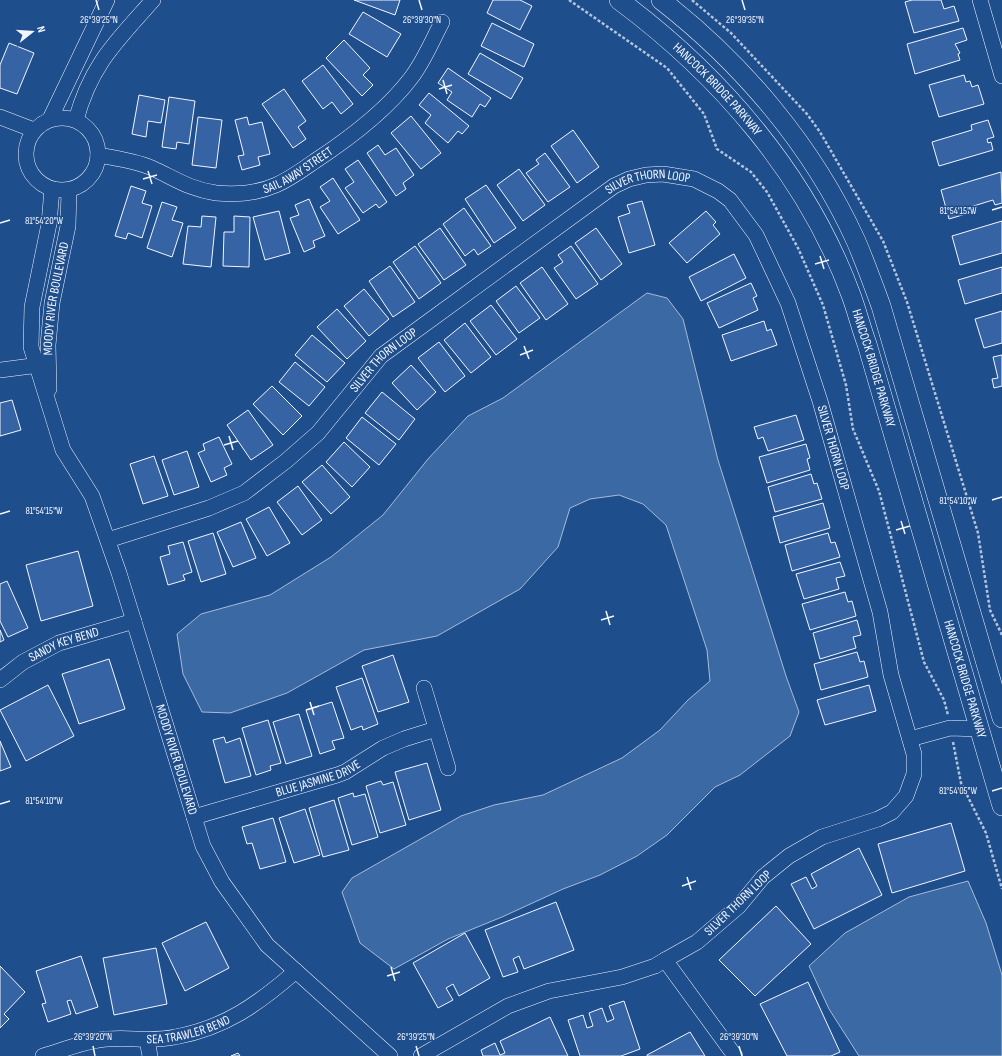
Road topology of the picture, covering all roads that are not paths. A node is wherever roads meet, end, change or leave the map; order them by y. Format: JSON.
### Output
{"nodes":[{"id":1,"x":619,"y":0,"type":"edge"},
{"id":2,"x":661,"y":0,"type":"edge"},
{"id":3,"x":980,"y":0,"type":"edge"},
{"id":4,"x":108,"y":3,"type":"edge"},
{"id":5,"x":146,"y":3,"type":"edge"},
{"id":6,"x":442,"y":22,"type":"dead end"},
{"id":7,"x":1002,"y":76,"type":"edge"},
{"id":8,"x":0,"y":117,"type":"edge"},
{"id":9,"x":50,"y":119,"type":"junction"},
{"id":10,"x":76,"y":120,"type":"junction"},
{"id":11,"x":34,"y":130,"type":"junction"},
{"id":12,"x":98,"y":155,"type":"junction"},
{"id":13,"x":52,"y":189,"type":"junction"},
{"id":14,"x":69,"y":190,"type":"junction"},
{"id":15,"x":42,"y":365,"type":"junction"},
{"id":16,"x":0,"y":370,"type":"edge"},
{"id":17,"x":909,"y":402,"type":"junction"},
{"id":18,"x":886,"y":409,"type":"junction"},
{"id":19,"x":108,"y":540,"type":"junction"},
{"id":20,"x":134,"y":620,"type":"junction"},
{"id":21,"x":0,"y":680,"type":"edge"},
{"id":22,"x":424,"y":688,"type":"dead end"},
{"id":23,"x":1002,"y":718,"type":"edge"},
{"id":24,"x":436,"y":729,"type":"junction"},
{"id":25,"x":979,"y":729,"type":"junction"},
{"id":26,"x":910,"y":739,"type":"junction"},
{"id":27,"x":448,"y":768,"type":"dead end"},
{"id":28,"x":1002,"y":806,"type":"edge"},
{"id":29,"x":194,"y":817,"type":"junction"},
{"id":30,"x":666,"y":960,"type":"junction"},
{"id":31,"x":296,"y":971,"type":"junction"},
{"id":32,"x":147,"y":1040,"type":"junction"},
{"id":33,"x":43,"y":1056,"type":"edge"},
{"id":34,"x":150,"y":1056,"type":"edge"},
{"id":35,"x":390,"y":1056,"type":"edge"},
{"id":36,"x":421,"y":1056,"type":"edge"},
{"id":37,"x":735,"y":1056,"type":"edge"}],
"edges":[{"from":1,"to":18,"type":"main road","name":"HANCOCK BRIDGE PARKWAY"},
{"from":2,"to":17,"type":"main road","name":"HANCOCK BRIDGE PARKWAY"},
{"from":3,"to":7,"type":"street"},
{"from":4,"to":9,"type":"street"},
{"from":5,"to":10,"type":"street"},
{"from":6,"to":12,"type":"street","name":"SAIL AWAY STREET"},
{"from":8,"to":11,"type":"street"},
{"from":9,"to":10,"type":"street"},
{"from":9,"to":11,"type":"street"},
{"from":10,"to":12,"type":"street"},
{"from":11,"to":13,"type":"street"},
{"from":12,"to":14,"type":"street"},
{"from":13,"to":14,"type":"street"},
{"from":13,"to":15,"type":"street","name":"MOODY RIVER BOULEVARD"},
{"from":14,"to":15,"type":"street","name":"MOODY RIVER BOULEVARD"},
{"from":15,"to":16,"type":"street"},
{"from":15,"to":19,"type":"street","name":"MOODY RIVER BOULEVARD"},
{"from":17,"to":18,"type":"main road"},
{"from":17,"to":23,"type":"main road","name":"HANCOCK BRIDGE PARKWAY"},
{"from":18,"to":25,"type":"main road","name":"HANCOCK BRIDGE PARKWAY"},
{"from":19,"to":20,"type":"street","name":"MOODY RIVER BOULEVARD"},
{"from":19,"to":26,"type":"street","name":"SILVER THORN LOOP"},
{"from":20,"to":21,"type":"street","name":"SANDY KEY BEND"},
{"from":20,"to":29,"type":"street","name":"MOODY RIVER BOULEVARD"},
{"from":22,"to":24,"type":"street"},
{"from":24,"to":27,"type":"street"},
{"from":24,"to":29,"type":"street","name":"BLUE JASMINE DRIVE"},
{"from":25,"to":26,"type":"street"},
{"from":25,"to":28,"type":"main road","name":"HANCOCK BRIDGE PARKWAY"},
{"from":26,"to":30,"type":"street","name":"SILVER THORN LOOP"},
{"from":29,"to":31,"type":"street","name":"MOODY RIVER BOULEVARD"},
{"from":30,"to":36,"type":"street","name":"SILVER THORN LOOP"},
{"from":30,"to":37,"type":"street"},
{"from":31,"to":32,"type":"street","name":"SEA TRAWLER BEND"},
{"from":31,"to":35,"type":"street","name":"MOODY RIVER BOULEVARD"},
{"from":32,"to":33,"type":"street","name":"SEA TRAWLER BEND"},
{"from":32,"to":34,"type":"street"}]}
